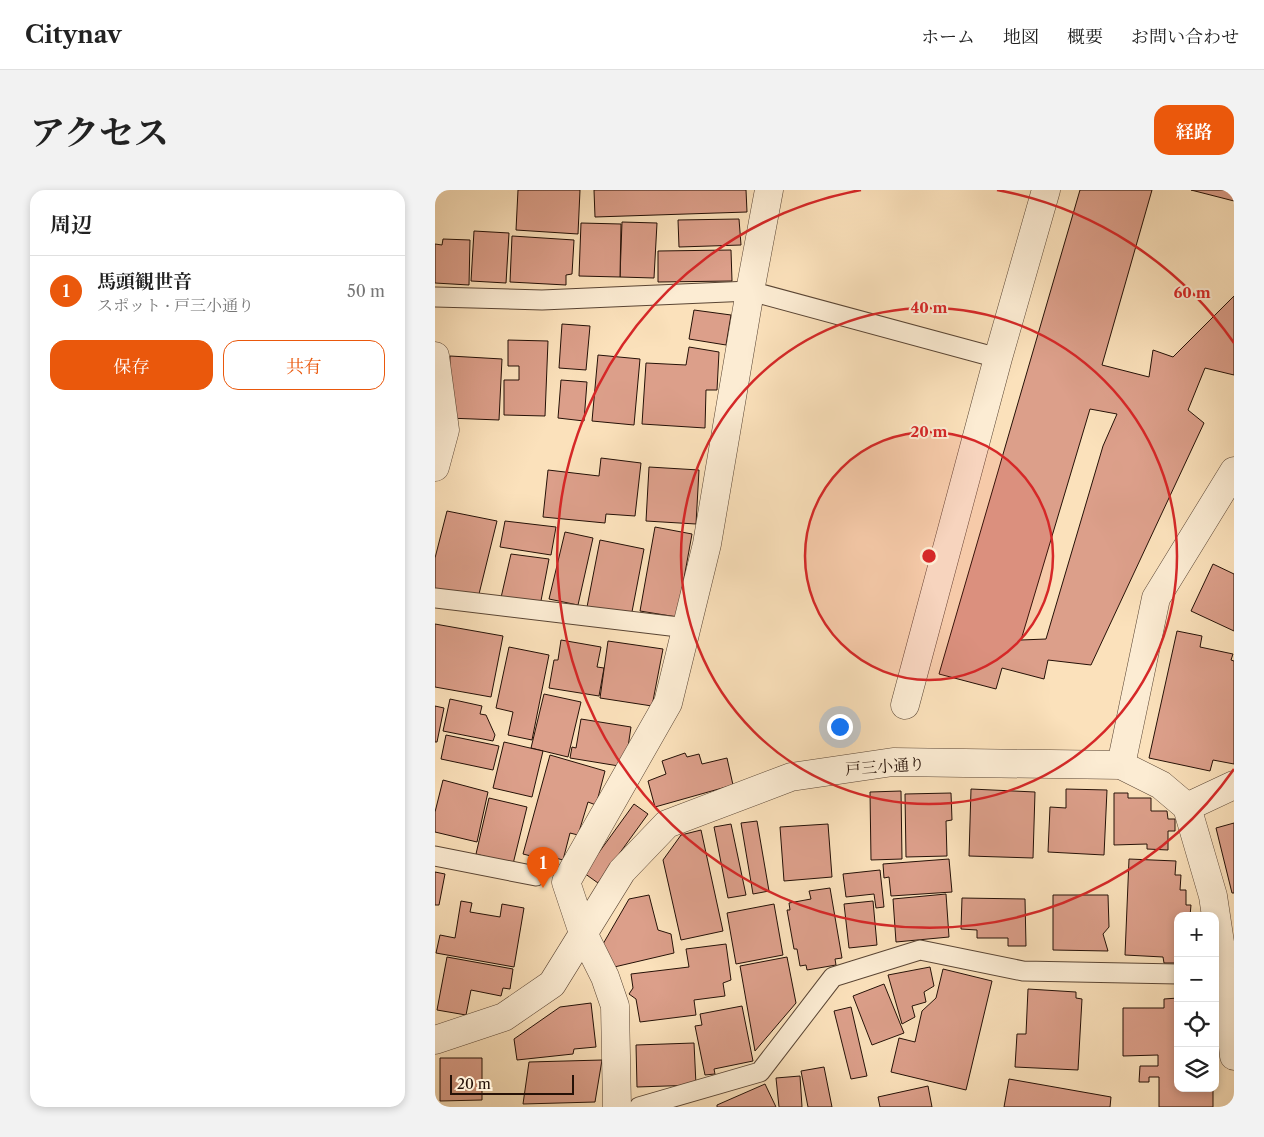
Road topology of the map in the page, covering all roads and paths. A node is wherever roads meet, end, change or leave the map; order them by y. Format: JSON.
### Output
{"nodes":[{"id":1,"x":769,"y":190,"type":"edge"},
{"id":2,"x":1046,"y":190,"type":"edge"},
{"id":3,"x":750,"y":291,"type":"junction"},
{"id":4,"x":435,"y":297,"type":"edge"},
{"id":5,"x":435,"y":356,"type":"edge"},
{"id":6,"x":998,"y":358,"type":"junction"},
{"id":7,"x":435,"y":464,"type":"edge"},
{"id":8,"x":1234,"y":471,"type":"edge"},
{"id":9,"x":435,"y":598,"type":"edge"},
{"id":10,"x":687,"y":628,"type":"junction"},
{"id":11,"x":905,"y":705,"type":"dead end"},
{"id":12,"x":1121,"y":765,"type":"junction"},
{"id":13,"x":1234,"y":786,"type":"edge"},
{"id":14,"x":1187,"y":807,"type":"junction"},
{"id":15,"x":435,"y":856,"type":"edge"},
{"id":16,"x":536,"y":876,"type":"dead end"},
{"id":17,"x":583,"y":933,"type":"junction"},
{"id":18,"x":1174,"y":974,"type":"edge"},
{"id":19,"x":1220,"y":975,"type":"edge"},
{"id":20,"x":435,"y":1040,"type":"edge"},
{"id":21,"x":1234,"y":1056,"type":"edge"},
{"id":22,"x":617,"y":1107,"type":"edge"},
{"id":23,"x":639,"y":1107,"type":"edge"}],
"edges":[{"from":1,"to":3,"type":"street"},
{"from":2,"to":6,"type":"street"},
{"from":3,"to":4,"type":"lane"},
{"from":3,"to":6,"type":"lane"},
{"from":3,"to":10,"type":"street"},
{"from":5,"to":7,"type":"street"},
{"from":6,"to":11,"type":"street"},
{"from":8,"to":12,"type":"street"},
{"from":9,"to":10,"type":"lane"},
{"from":10,"to":17,"type":"street"},
{"from":12,"to":14,"type":"street"},
{"from":12,"to":17,"type":"street","name":"戸三小通り"},
{"from":13,"to":14,"type":"street"},
{"from":14,"to":19,"type":"street"},
{"from":15,"to":16,"type":"lane"},
{"from":17,"to":20,"type":"street","name":"戸三小通り"},
{"from":17,"to":22,"type":"street"},
{"from":18,"to":23,"type":"lane"},
{"from":19,"to":21,"type":"street"}]}
